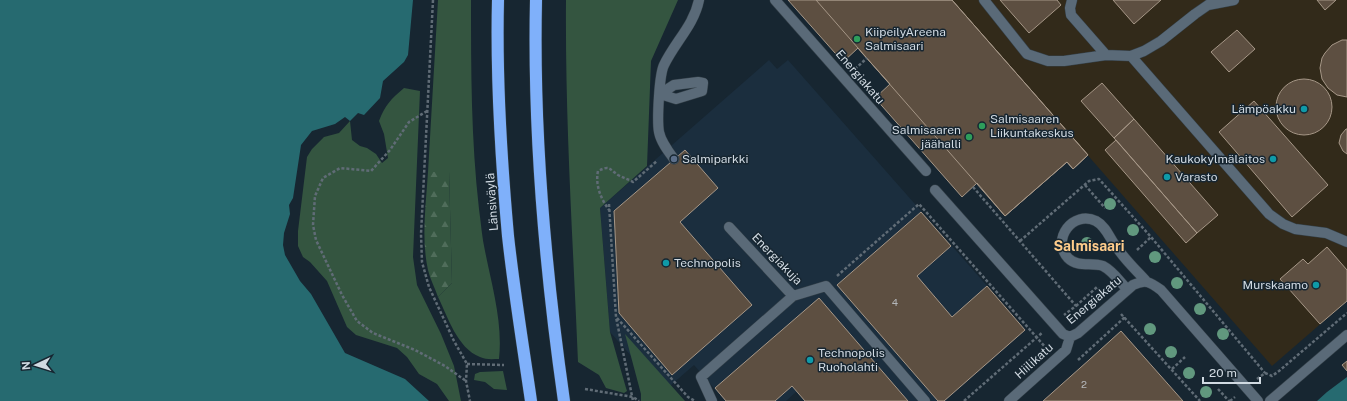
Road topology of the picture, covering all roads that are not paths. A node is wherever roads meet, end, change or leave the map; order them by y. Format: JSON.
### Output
{"nodes":[{"id":1,"x":498,"y":0,"type":"edge"},
{"id":2,"x":536,"y":0,"type":"edge"},
{"id":3,"x":699,"y":0,"type":"edge"},
{"id":4,"x":776,"y":0,"type":"edge"},
{"id":5,"x":984,"y":0,"type":"edge"},
{"id":6,"x":1072,"y":0,"type":"edge"},
{"id":7,"x":1234,"y":0,"type":"edge"},
{"id":8,"x":1106,"y":55,"type":"junction"},
{"id":9,"x":1131,"y":56,"type":"junction"},
{"id":10,"x":671,"y":155,"type":"road end"},
{"id":11,"x":926,"y":171,"type":"dead end"},
{"id":12,"x":935,"y":190,"type":"dead end"},
{"id":13,"x":729,"y":227,"type":"dead end"},
{"id":14,"x":1347,"y":242,"type":"edge"},
{"id":15,"x":1146,"y":281,"type":"junction"},
{"id":16,"x":1127,"y":290,"type":"junction"},
{"id":17,"x":792,"y":296,"type":"junction"},
{"id":18,"x":1347,"y":334,"type":"edge"},
{"id":19,"x":1070,"y":337,"type":"junction"},
{"id":20,"x":532,"y":401,"type":"edge"},
{"id":21,"x":564,"y":401,"type":"edge"},
{"id":22,"x":712,"y":401,"type":"edge"},
{"id":23,"x":925,"y":401,"type":"edge"},
{"id":24,"x":1009,"y":401,"type":"edge"},
{"id":25,"x":1258,"y":401,"type":"edge"},
{"id":26,"x":1270,"y":401,"type":"edge"}],
"edges":[{"from":1,"to":20,"type":"highway","name":"Länsiväylä"},
{"from":2,"to":21,"type":"highway"},
{"from":3,"to":10,"type":"street"},
{"from":4,"to":11,"type":"street","name":"Energiakatu"},
{"from":5,"to":8,"type":"street"},
{"from":6,"to":8,"type":"street"},
{"from":7,"to":9,"type":"street"},
{"from":8,"to":9,"type":"street"},
{"from":9,"to":14,"type":"street"},
{"from":12,"to":19,"type":"street","name":"Energiakatu"},
{"from":13,"to":17,"type":"street","name":"Energiakuja"},
{"from":15,"to":16,"type":"street","name":"Energiakatu"},
{"from":15,"to":16,"type":"street"},
{"from":15,"to":25,"type":"street"},
{"from":16,"to":19,"type":"street","name":"Energiakatu"},
{"from":17,"to":22,"type":"street"},
{"from":17,"to":23,"type":"street","name":"Energiakuja"},
{"from":18,"to":26,"type":"street"},
{"from":19,"to":24,"type":"street","name":"Hiilikatu"}]}
